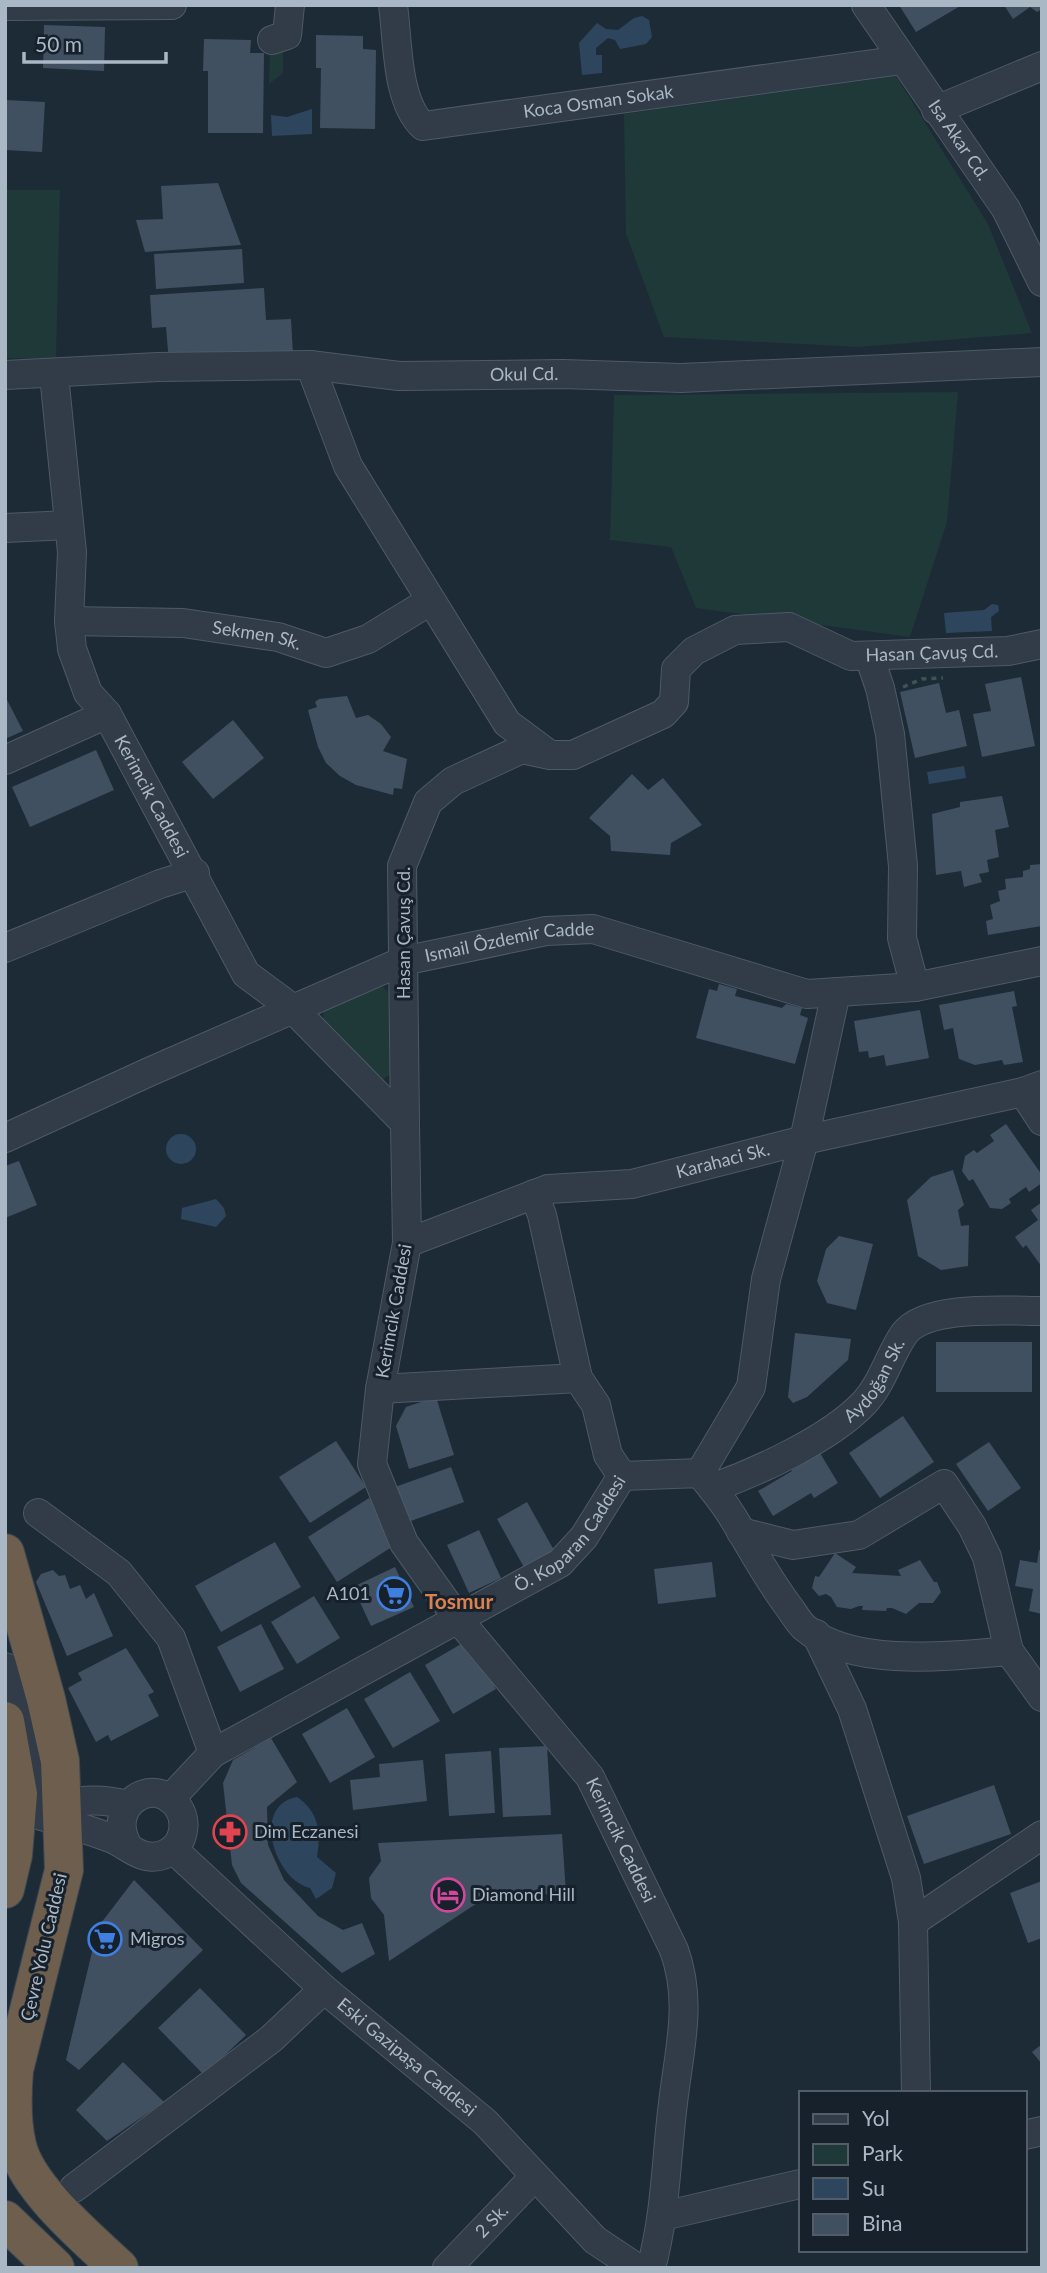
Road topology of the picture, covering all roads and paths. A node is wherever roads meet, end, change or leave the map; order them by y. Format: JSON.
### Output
{"nodes":[{"id":1,"x":172,"y":5,"type":"edge"},
{"id":2,"x":290,"y":5,"type":"edge"},
{"id":3,"x":393,"y":5,"type":"edge"},
{"id":4,"x":866,"y":5,"type":"edge"},
{"id":5,"x":5,"y":6,"type":"edge"},
{"id":6,"x":35,"y":6,"type":"edge"},
{"id":7,"x":272,"y":40,"type":"dead end"},
{"id":8,"x":902,"y":60,"type":"junction"},
{"id":9,"x":1042,"y":66,"type":"edge"},
{"id":10,"x":936,"y":110,"type":"junction"},
{"id":11,"x":1042,"y":282,"type":"edge"},
{"id":12,"x":1042,"y":362,"type":"edge"},
{"id":13,"x":310,"y":365,"type":"junction"},
{"id":14,"x":5,"y":375,"type":"edge"},
{"id":15,"x":54,"y":375,"type":"junction"},
{"id":16,"x":69,"y":525,"type":"junction"},
{"id":17,"x":5,"y":528,"type":"edge"},
{"id":18,"x":430,"y":601,"type":"junction"},
{"id":19,"x":69,"y":621,"type":"junction"},
{"id":20,"x":1042,"y":644,"type":"edge"},
{"id":21,"x":873,"y":668,"type":"junction"},
{"id":22,"x":946,"y":678,"type":"dead end"},
{"id":23,"x":107,"y":714,"type":"junction"},
{"id":24,"x":550,"y":755,"type":"junction"},
{"id":25,"x":5,"y":761,"type":"edge"},
{"id":26,"x":195,"y":873,"type":"junction"},
{"id":27,"x":5,"y":948,"type":"edge"},
{"id":28,"x":403,"y":961,"type":"junction"},
{"id":29,"x":1042,"y":961,"type":"edge"},
{"id":30,"x":915,"y":986,"type":"junction"},
{"id":31,"x":835,"y":992,"type":"junction"},
{"id":32,"x":292,"y":1008,"type":"junction"},
{"id":33,"x":1032,"y":1089,"type":"edge"},
{"id":34,"x":1042,"y":1121,"type":"edge"},
{"id":35,"x":405,"y":1123,"type":"junction"},
{"id":36,"x":5,"y":1138,"type":"edge"},
{"id":37,"x":804,"y":1140,"type":"junction"},
{"id":38,"x":534,"y":1194,"type":"junction"},
{"id":39,"x":407,"y":1243,"type":"junction"},
{"id":40,"x":1042,"y":1311,"type":"edge"},
{"id":41,"x":578,"y":1378,"type":"junction"},
{"id":42,"x":380,"y":1389,"type":"junction"},
{"id":43,"x":622,"y":1476,"type":"junction"},
{"id":44,"x":706,"y":1481,"type":"junction"},
{"id":45,"x":38,"y":1513,"type":"dead end"},
{"id":46,"x":741,"y":1532,"type":"junction"},
{"id":47,"x":5,"y":1553,"type":"edge"},
{"id":48,"x":458,"y":1619,"type":"junction"},
{"id":49,"x":816,"y":1634,"type":"junction"},
{"id":50,"x":1009,"y":1651,"type":"junction"},
{"id":51,"x":5,"y":1667,"type":"edge"},
{"id":52,"x":1042,"y":1697,"type":"edge"},
{"id":53,"x":5,"y":1721,"type":"edge"},
{"id":54,"x":213,"y":1753,"type":"junction"},
{"id":55,"x":170,"y":1799,"type":"junction"},
{"id":56,"x":127,"y":1805,"type":"junction"},
{"id":57,"x":55,"y":1814,"type":"junction"},
{"id":58,"x":1042,"y":1835,"type":"edge"},
{"id":59,"x":128,"y":1846,"type":"junction"},
{"id":60,"x":173,"y":1849,"type":"junction"},
{"id":61,"x":9,"y":1872,"type":"edge"},
{"id":62,"x":913,"y":1922,"type":"junction"},
{"id":63,"x":324,"y":1989,"type":"junction"},
{"id":64,"x":916,"y":2091,"type":"edge"},
{"id":65,"x":5,"y":2164,"type":"edge"},
{"id":66,"x":535,"y":2176,"type":"junction"},
{"id":67,"x":799,"y":2183,"type":"edge"},
{"id":68,"x":65,"y":2198,"type":"junction"},
{"id":69,"x":663,"y":2216,"type":"junction"},
{"id":70,"x":5,"y":2220,"type":"edge"},
{"id":71,"x":55,"y":2268,"type":"edge"},
{"id":72,"x":119,"y":2268,"type":"edge"},
{"id":73,"x":447,"y":2268,"type":"edge"},
{"id":74,"x":637,"y":2268,"type":"edge"},
{"id":75,"x":651,"y":2268,"type":"edge"}],
"edges":[{"from":1,"to":6,"type":"street"},
{"from":2,"to":7,"type":"street"},
{"from":3,"to":8,"type":"street","name":"Koca Osman Sokak"},
{"from":4,"to":8,"type":"street","name":"Isa Akar Cd."},
{"from":5,"to":6,"type":"street"},
{"from":8,"to":10,"type":"street","name":"Isa Akar Cd."},
{"from":9,"to":10,"type":"street"},
{"from":10,"to":11,"type":"street","name":"Isa Akar Cd."},
{"from":12,"to":13,"type":"street","name":"Okul Cd."},
{"from":13,"to":15,"type":"street","name":"Okul Cd."},
{"from":13,"to":18,"type":"street"},
{"from":14,"to":15,"type":"street","name":"Okul Cd."},
{"from":15,"to":16,"type":"street","name":"Kerimcik Caddesi"},
{"from":16,"to":17,"type":"street"},
{"from":16,"to":19,"type":"street","name":"Kerimcik Caddesi"},
{"from":18,"to":19,"type":"street","name":"Sekmen Sk."},
{"from":18,"to":24,"type":"street"},
{"from":19,"to":23,"type":"street","name":"Kerimcik Caddesi"},
{"from":20,"to":21,"type":"street","name":"Hasan Çavuş Cd."},
{"from":21,"to":22,"type":"path"},
{"from":21,"to":24,"type":"street","name":"Hasan Çavuş Cd."},
{"from":21,"to":30,"type":"street"},
{"from":23,"to":25,"type":"street"},
{"from":23,"to":26,"type":"street","name":"Kerimcik Caddesi"},
{"from":24,"to":28,"type":"street","name":"Hasan Çavuş Cd."},
{"from":26,"to":27,"type":"street"},
{"from":26,"to":32,"type":"street","name":"Kerimcik Caddesi"},
{"from":28,"to":31,"type":"street","name":"Ismail Ôzdemir Cadde"},
{"from":28,"to":32,"type":"street","name":"Ismail Ôzdemir Cadde"},
{"from":28,"to":35,"type":"street","name":"Hasan Çavuş Cd."},
{"from":29,"to":30,"type":"street","name":"Ismail Ôzdemir Cadde"},
{"from":30,"to":31,"type":"street","name":"Ismail Ôzdemir Cadde"},
{"from":31,"to":37,"type":"street"},
{"from":32,"to":35,"type":"street","name":"Kerimcik Caddesi"},
{"from":32,"to":36,"type":"street","name":"Ismail Ôzdemir Cadde"},
{"from":33,"to":34,"type":"street"},
{"from":33,"to":37,"type":"street","name":"Karahaci Sk."},
{"from":35,"to":39,"type":"street","name":"Kerimcik Caddesi"},
{"from":37,"to":38,"type":"street","name":"Karahaci Sk."},
{"from":37,"to":44,"type":"street"},
{"from":38,"to":39,"type":"street","name":"Karahaci Sk."},
{"from":38,"to":41,"type":"street"},
{"from":39,"to":42,"type":"street","name":"Kerimcik Caddesi"},
{"from":40,"to":44,"type":"street","name":"Aydoğan Sk."},
{"from":41,"to":42,"type":"street"},
{"from":41,"to":43,"type":"street"},
{"from":42,"to":48,"type":"street","name":"Kerimcik Caddesi"},
{"from":43,"to":44,"type":"street","name":"Ö. Koparan Caddesi"},
{"from":43,"to":48,"type":"street","name":"Ö. Koparan Caddesi"},
{"from":44,"to":46,"type":"street"},
{"from":45,"to":54,"type":"street"},
{"from":46,"to":49,"type":"street"},
{"from":46,"to":50,"type":"street"},
{"from":47,"to":57,"type":"highway","name":"Çevre Yolu Caddesi"},
{"from":48,"to":54,"type":"street","name":"Ö. Koparan Caddesi"},
{"from":48,"to":69,"type":"street","name":"Kerimcik Caddesi"},
{"from":49,"to":50,"type":"street"},
{"from":49,"to":62,"type":"street"},
{"from":50,"to":52,"type":"street"},
{"from":51,"to":57,"type":"street"},
{"from":53,"to":61,"type":"highway"},
{"from":54,"to":55,"type":"street","name":"Ö. Koparan Caddesi"},
{"from":55,"to":56,"type":"street"},
{"from":55,"to":60,"type":"street"},
{"from":56,"to":57,"type":"street"},
{"from":56,"to":59,"type":"street"},
{"from":57,"to":59,"type":"street"},
{"from":57,"to":61,"type":"street"},
{"from":57,"to":68,"type":"highway","name":"Çevre Yolu Caddesi"},
{"from":58,"to":62,"type":"street"},
{"from":59,"to":60,"type":"street"},
{"from":60,"to":63,"type":"street","name":"Eski Gazipaşa Caddesi"},
{"from":62,"to":64,"type":"street"},
{"from":63,"to":66,"type":"street","name":"Eski Gazipaşa Caddesi"},
{"from":63,"to":68,"type":"street"},
{"from":65,"to":68,"type":"street"},
{"from":66,"to":73,"type":"street","name":"2 Sk."},
{"from":66,"to":74,"type":"street","name":"Eski Gazipaşa Caddesi"},
{"from":67,"to":69,"type":"street"},
{"from":68,"to":72,"type":"highway","name":"Çevre Yolu Caddesi"},
{"from":69,"to":75,"type":"street","name":"Kerimcik Caddesi"},
{"from":70,"to":71,"type":"highway"}]}
